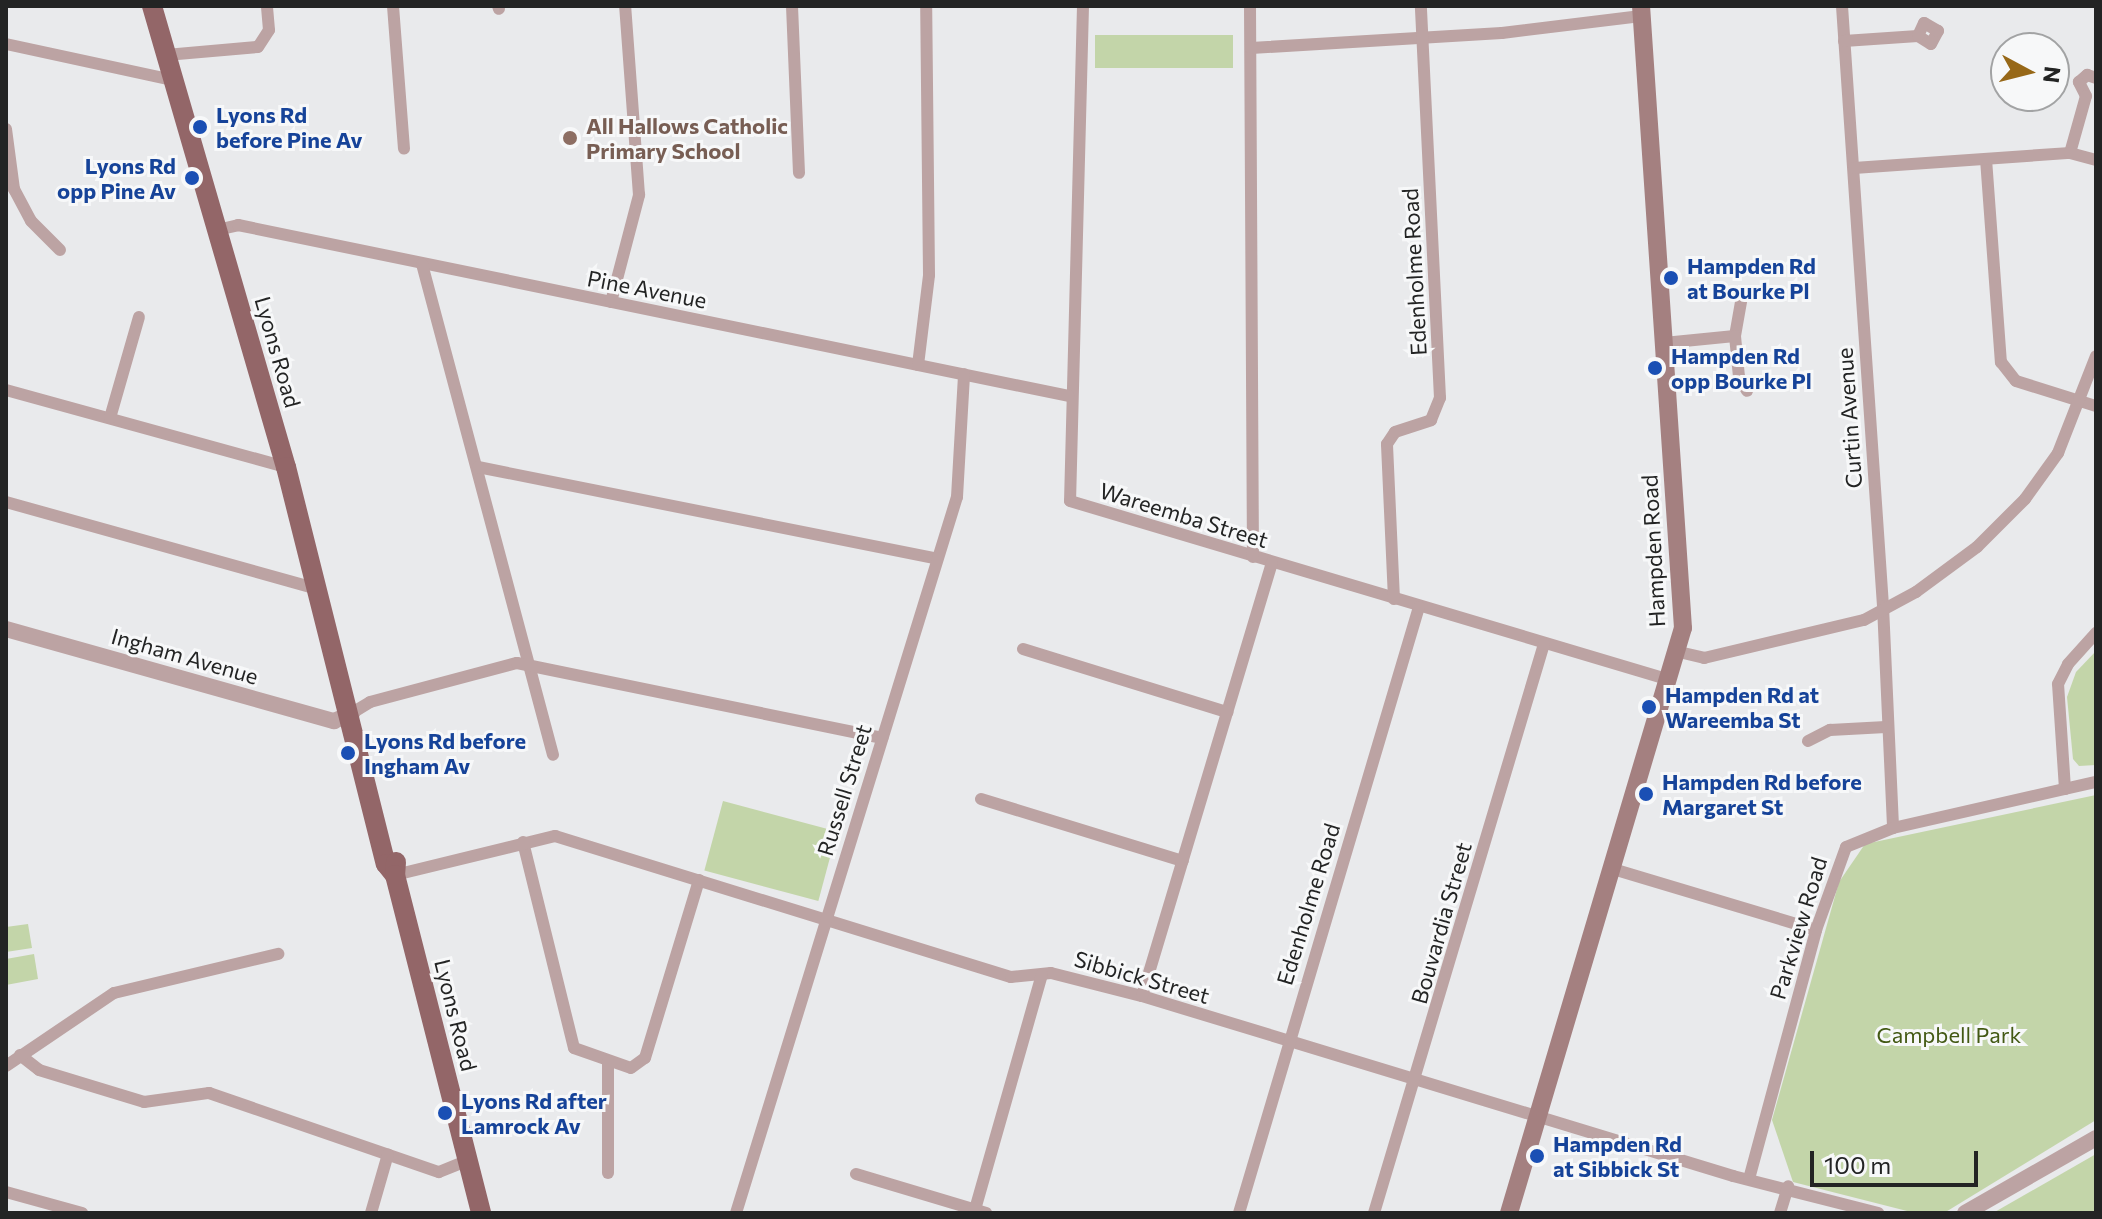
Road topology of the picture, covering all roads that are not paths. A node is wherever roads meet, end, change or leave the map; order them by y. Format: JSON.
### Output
{"nodes":[{"id":1,"x":152,"y":6,"type":"edge"},
{"id":2,"x":267,"y":6,"type":"edge"},
{"id":3,"x":393,"y":6,"type":"edge"},
{"id":4,"x":625,"y":6,"type":"edge"},
{"id":5,"x":792,"y":6,"type":"edge"},
{"id":6,"x":926,"y":6,"type":"edge"},
{"id":7,"x":1083,"y":6,"type":"edge"},
{"id":8,"x":1250,"y":6,"type":"edge"},
{"id":9,"x":1421,"y":6,"type":"edge"},
{"id":10,"x":1842,"y":6,"type":"edge"},
{"id":11,"x":1641,"y":11,"type":"edge"},
{"id":12,"x":1918,"y":36,"type":"dead end"},
{"id":13,"x":1422,"y":38,"type":"junction"},
{"id":14,"x":1844,"y":41,"type":"junction"},
{"id":15,"x":6,"y":44,"type":"edge"},
{"id":16,"x":1251,"y":48,"type":"junction"},
{"id":17,"x":166,"y":55,"type":"junction"},
{"id":18,"x":2096,"y":78,"type":"edge"},
{"id":19,"x":173,"y":80,"type":"junction"},
{"id":20,"x":2091,"y":95,"type":"edge"},
{"id":21,"x":6,"y":129,"type":"edge"},
{"id":22,"x":404,"y":149,"type":"dead end"},
{"id":23,"x":2070,"y":153,"type":"junction"},
{"id":24,"x":1986,"y":159,"type":"junction"},
{"id":25,"x":2096,"y":160,"type":"edge"},
{"id":26,"x":1854,"y":168,"type":"junction"},
{"id":27,"x":799,"y":173,"type":"dead end"},
{"id":28,"x":217,"y":230,"type":"junction"},
{"id":29,"x":60,"y":250,"type":"dead end"},
{"id":30,"x":422,"y":264,"type":"junction"},
{"id":31,"x":1741,"y":301,"type":"dead end"},
{"id":32,"x":611,"y":302,"type":"junction"},
{"id":33,"x":139,"y":317,"type":"dead end"},
{"id":34,"x":1735,"y":336,"type":"junction"},
{"id":35,"x":1664,"y":343,"type":"junction"},
{"id":36,"x":2096,"y":356,"type":"edge"},
{"id":37,"x":918,"y":365,"type":"junction"},
{"id":38,"x":964,"y":374,"type":"junction"},
{"id":39,"x":6,"y":390,"type":"edge"},
{"id":40,"x":1747,"y":391,"type":"dead end"},
{"id":41,"x":1069,"y":396,"type":"junction"},
{"id":42,"x":2080,"y":401,"type":"junction"},
{"id":43,"x":2096,"y":406,"type":"edge"},
{"id":44,"x":110,"y":418,"type":"junction"},
{"id":45,"x":286,"y":467,"type":"junction"},
{"id":46,"x":478,"y":467,"type":"junction"},
{"id":47,"x":6,"y":502,"type":"edge"},
{"id":48,"x":1253,"y":557,"type":"junction"},
{"id":49,"x":937,"y":559,"type":"junction"},
{"id":50,"x":1272,"y":563,"type":"junction"},
{"id":51,"x":318,"y":589,"type":"junction"},
{"id":52,"x":1394,"y":599,"type":"junction"},
{"id":53,"x":1419,"y":607,"type":"junction"},
{"id":54,"x":1883,"y":612,"type":"junction"},
{"id":55,"x":6,"y":629,"type":"edge"},
{"id":56,"x":2096,"y":633,"type":"edge"},
{"id":57,"x":1544,"y":644,"type":"junction"},
{"id":58,"x":1023,"y":649,"type":"dead end"},
{"id":59,"x":1679,"y":652,"type":"junction"},
{"id":60,"x":530,"y":664,"type":"junction"},
{"id":61,"x":1670,"y":680,"type":"junction"},
{"id":62,"x":1227,"y":712,"type":"junction"},
{"id":63,"x":352,"y":713,"type":"junction"},
{"id":64,"x":1886,"y":727,"type":"junction"},
{"id":65,"x":882,"y":738,"type":"junction"},
{"id":66,"x":1808,"y":741,"type":"dead end"},
{"id":67,"x":553,"y":755,"type":"dead end"},
{"id":68,"x":2096,"y":782,"type":"edge"},
{"id":69,"x":2065,"y":789,"type":"junction"},
{"id":70,"x":981,"y":799,"type":"dead end"},
{"id":71,"x":1893,"y":828,"type":"junction"},
{"id":72,"x":523,"y":842,"type":"junction"},
{"id":73,"x":1183,"y":861,"type":"junction"},
{"id":74,"x":1613,"y":869,"type":"junction"},
{"id":75,"x":395,"y":875,"type":"junction"},
{"id":76,"x":699,"y":880,"type":"junction"},
{"id":77,"x":825,"y":920,"type":"junction"},
{"id":78,"x":1816,"y":930,"type":"junction"},
{"id":79,"x":278,"y":954,"type":"dead end"},
{"id":80,"x":1042,"y":975,"type":"junction"},
{"id":81,"x":1142,"y":996,"type":"junction"},
{"id":82,"x":1289,"y":1041,"type":"junction"},
{"id":83,"x":20,"y":1055,"type":"junction"},
{"id":84,"x":608,"y":1061,"type":"junction"},
{"id":85,"x":6,"y":1066,"type":"edge"},
{"id":86,"x":1416,"y":1081,"type":"junction"},
{"id":87,"x":1538,"y":1117,"type":"junction"},
{"id":88,"x":2096,"y":1138,"type":"edge"},
{"id":89,"x":388,"y":1154,"type":"junction"},
{"id":90,"x":468,"y":1160,"type":"junction"},
{"id":91,"x":608,"y":1173,"type":"dead end"},
{"id":92,"x":856,"y":1174,"type":"dead end"},
{"id":93,"x":1749,"y":1179,"type":"junction"},
{"id":94,"x":1788,"y":1186,"type":"junction"},
{"id":95,"x":6,"y":1192,"type":"edge"},
{"id":96,"x":978,"y":1212,"type":"edge"},
{"id":97,"x":82,"y":1213,"type":"edge"},
{"id":98,"x":371,"y":1213,"type":"edge"},
{"id":99,"x":481,"y":1213,"type":"edge"},
{"id":100,"x":736,"y":1213,"type":"edge"},
{"id":101,"x":1239,"y":1213,"type":"edge"},
{"id":102,"x":1374,"y":1213,"type":"edge"},
{"id":103,"x":1509,"y":1213,"type":"edge"},
{"id":104,"x":1780,"y":1213,"type":"edge"},
{"id":105,"x":1878,"y":1213,"type":"edge"},
{"id":106,"x":1965,"y":1213,"type":"edge"}],
"edges":[{"from":1,"to":17,"type":"main road","name":"Lyons Road"},
{"from":2,"to":17,"type":"street"},
{"from":3,"to":22,"type":"street"},
{"from":4,"to":32,"type":"street"},
{"from":5,"to":27,"type":"street"},
{"from":6,"to":37,"type":"street"},
{"from":7,"to":41,"type":"street","name":"Wareemba Street"},
{"from":8,"to":16,"type":"street"},
{"from":9,"to":13,"type":"street","name":"Edenholme Road"},
{"from":10,"to":14,"type":"street","name":"Curtin Avenue"},
{"from":11,"to":13,"type":"street"},
{"from":11,"to":35,"type":"main road","name":"Hampden Road"},
{"from":12,"to":14,"type":"street"},
{"from":13,"to":16,"type":"street"},
{"from":13,"to":52,"type":"street","name":"Edenholme Road"},
{"from":14,"to":26,"type":"street","name":"Curtin Avenue"},
{"from":15,"to":19,"type":"street"},
{"from":16,"to":48,"type":"street"},
{"from":17,"to":19,"type":"main road","name":"Lyons Road"},
{"from":18,"to":20,"type":"street"},
{"from":19,"to":28,"type":"main road","name":"Lyons Road"},
{"from":20,"to":23,"type":"street"},
{"from":21,"to":29,"type":"street"},
{"from":23,"to":24,"type":"street"},
{"from":23,"to":25,"type":"street"},
{"from":24,"to":26,"type":"street"},
{"from":24,"to":42,"type":"street"},
{"from":26,"to":54,"type":"street","name":"Curtin Avenue"},
{"from":28,"to":30,"type":"street","name":"Pine Avenue"},
{"from":28,"to":45,"type":"main road","name":"Lyons Road"},
{"from":30,"to":32,"type":"street","name":"Pine Avenue"},
{"from":30,"to":46,"type":"street"},
{"from":31,"to":34,"type":"street"},
{"from":32,"to":37,"type":"street","name":"Pine Avenue"},
{"from":33,"to":44,"type":"street"},
{"from":34,"to":35,"type":"street"},
{"from":34,"to":40,"type":"street"},
{"from":35,"to":59,"type":"main road","name":"Hampden Road"},
{"from":36,"to":42,"type":"street"},
{"from":37,"to":38,"type":"street","name":"Pine Avenue"},
{"from":38,"to":41,"type":"street","name":"Pine Avenue"},
{"from":38,"to":49,"type":"street","name":"Russell Street"},
{"from":39,"to":44,"type":"street"},
{"from":41,"to":48,"type":"street","name":"Wareemba Street"},
{"from":42,"to":43,"type":"street"},
{"from":42,"to":54,"type":"street"},
{"from":44,"to":45,"type":"street"},
{"from":45,"to":51,"type":"main road","name":"Lyons Road"},
{"from":46,"to":49,"type":"street"},
{"from":46,"to":60,"type":"street"},
{"from":47,"to":51,"type":"street"},
{"from":48,"to":50,"type":"street","name":"Wareemba Street"},
{"from":49,"to":65,"type":"street","name":"Russell Street"},
{"from":50,"to":52,"type":"street","name":"Wareemba Street"},
{"from":50,"to":62,"type":"street"},
{"from":51,"to":63,"type":"main road","name":"Lyons Road"},
{"from":52,"to":53,"type":"street","name":"Wareemba Street"},
{"from":53,"to":57,"type":"street","name":"Wareemba Street"},
{"from":53,"to":82,"type":"street","name":"Edenholme Road"},
{"from":54,"to":59,"type":"street"},
{"from":54,"to":64,"type":"street","name":"Curtin Avenue"},
{"from":55,"to":63,"type":"street","name":"Ingham Avenue"},
{"from":56,"to":69,"type":"street"},
{"from":57,"to":61,"type":"street","name":"Wareemba Street"},
{"from":57,"to":86,"type":"street","name":"Bouvardia Street"},
{"from":58,"to":62,"type":"street"},
{"from":59,"to":61,"type":"main road","name":"Hampden Road"},
{"from":60,"to":63,"type":"street"},
{"from":60,"to":65,"type":"street"},
{"from":60,"to":67,"type":"street"},
{"from":61,"to":74,"type":"main road","name":"Hampden Road"},
{"from":62,"to":73,"type":"street"},
{"from":63,"to":75,"type":"main road","name":"Lyons Road"},
{"from":64,"to":66,"type":"street"},
{"from":64,"to":71,"type":"street","name":"Curtin Avenue"},
{"from":65,"to":77,"type":"street","name":"Russell Street"},
{"from":68,"to":69,"type":"street","name":"Parkview Road"},
{"from":69,"to":71,"type":"street","name":"Parkview Road"},
{"from":70,"to":73,"type":"street"},
{"from":71,"to":78,"type":"street","name":"Parkview Road"},
{"from":72,"to":75,"type":"street","name":"Sibbick Street"},
{"from":72,"to":76,"type":"street","name":"Sibbick Street"},
{"from":72,"to":84,"type":"street"},
{"from":73,"to":81,"type":"street"},
{"from":74,"to":78,"type":"street"},
{"from":74,"to":87,"type":"main road","name":"Hampden Road"},
{"from":75,"to":90,"type":"main road","name":"Lyons Road"},
{"from":76,"to":77,"type":"street","name":"Sibbick Street"},
{"from":76,"to":84,"type":"street"},
{"from":77,"to":80,"type":"street","name":"Sibbick Street"},
{"from":77,"to":100,"type":"street","name":"Russell Street"},
{"from":78,"to":93,"type":"street","name":"Parkview Road"},
{"from":79,"to":83,"type":"street"},
{"from":80,"to":81,"type":"street","name":"Sibbick Street"},
{"from":80,"to":96,"type":"street"},
{"from":81,"to":82,"type":"street","name":"Sibbick Street"},
{"from":82,"to":86,"type":"street","name":"Sibbick Street"},
{"from":82,"to":101,"type":"street","name":"Edenholme Road"},
{"from":83,"to":85,"type":"street"},
{"from":83,"to":89,"type":"street"},
{"from":84,"to":91,"type":"street"},
{"from":86,"to":87,"type":"street","name":"Sibbick Street"},
{"from":86,"to":102,"type":"street","name":"Bouvardia Street"},
{"from":87,"to":93,"type":"street","name":"Sibbick Street"},
{"from":87,"to":103,"type":"main road","name":"Hampden Road"},
{"from":88,"to":106,"type":"street"},
{"from":89,"to":90,"type":"street"},
{"from":89,"to":98,"type":"street"},
{"from":90,"to":99,"type":"main road","name":"Lyons Road"},
{"from":92,"to":96,"type":"street"},
{"from":93,"to":94,"type":"street","name":"Sibbick Street"},
{"from":94,"to":104,"type":"street"},
{"from":94,"to":105,"type":"street","name":"Sibbick Street"},
{"from":95,"to":97,"type":"street"}]}
